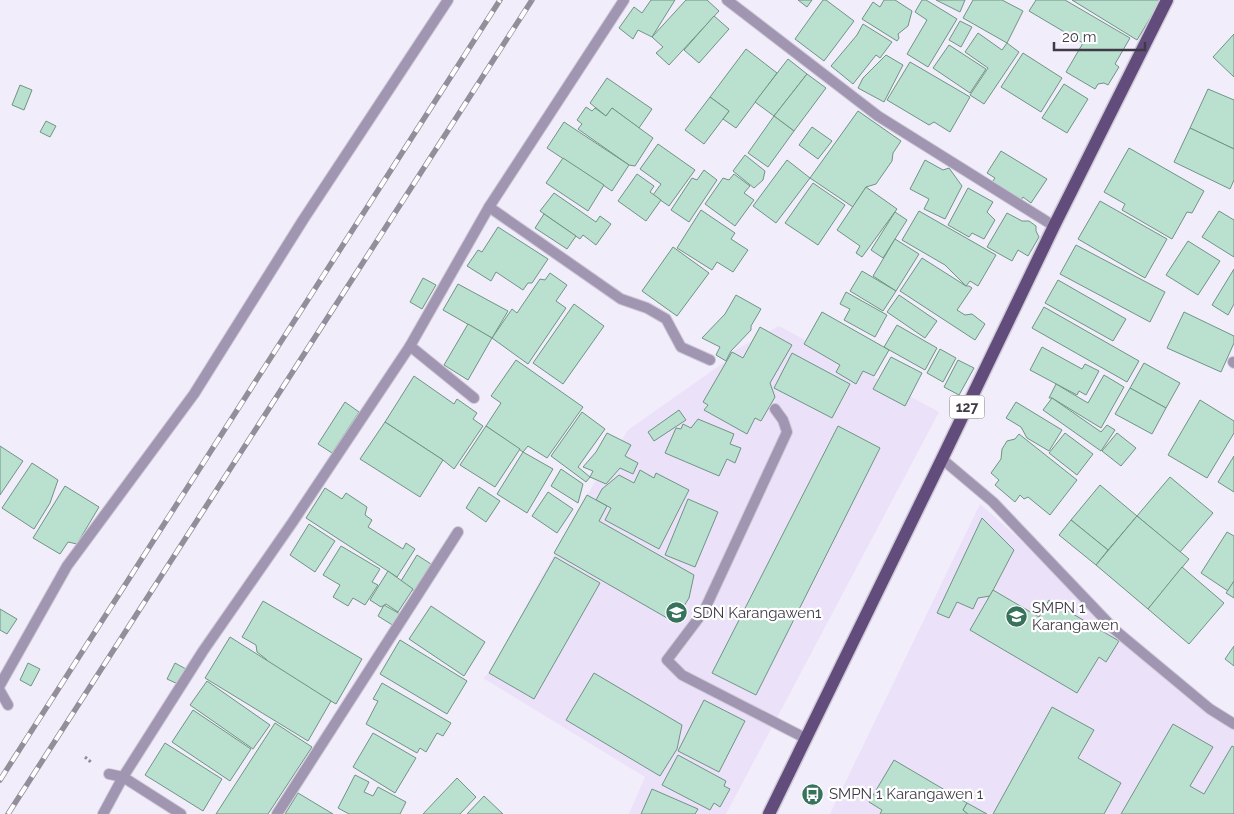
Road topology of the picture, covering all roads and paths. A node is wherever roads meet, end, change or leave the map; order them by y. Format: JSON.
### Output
{"nodes":[{"id":1,"x":448,"y":0,"type":"edge"},
{"id":2,"x":624,"y":0,"type":"edge"},
{"id":3,"x":727,"y":0,"type":"edge"},
{"id":4,"x":1167,"y":0,"type":"edge"},
{"id":5,"x":489,"y":207,"type":"junction"},
{"id":6,"x":1054,"y":226,"type":"junction"},
{"id":7,"x":410,"y":346,"type":"junction"},
{"id":8,"x":710,"y":360,"type":"dead end"},
{"id":9,"x":474,"y":398,"type":"dead end"},
{"id":10,"x":775,"y":410,"type":"dead end"},
{"id":11,"x":942,"y":459,"type":"junction"},
{"id":12,"x":458,"y":532,"type":"dead end"},
{"id":13,"x":0,"y":685,"type":"edge"},
{"id":14,"x":0,"y":691,"type":"edge"},
{"id":15,"x":8,"y":705,"type":"dead end"},
{"id":16,"x":1234,"y":724,"type":"edge"},
{"id":17,"x":806,"y":738,"type":"junction"},
{"id":18,"x":109,"y":774,"type":"dead end"},
{"id":19,"x":123,"y":777,"type":"junction"},
{"id":20,"x":103,"y":814,"type":"edge"},
{"id":21,"x":181,"y":814,"type":"edge"},
{"id":22,"x":277,"y":814,"type":"edge"},
{"id":23,"x":769,"y":814,"type":"edge"}],
"edges":[{"from":1,"to":13,"type":"street"},
{"from":2,"to":5,"type":"street"},
{"from":3,"to":6,"type":"street"},
{"from":4,"to":6,"type":"main road","number":"127"},
{"from":5,"to":7,"type":"street"},
{"from":5,"to":8,"type":"street"},
{"from":6,"to":11,"type":"main road","number":"127"},
{"from":7,"to":9,"type":"street"},
{"from":7,"to":19,"type":"street"},
{"from":10,"to":17,"type":"street"},
{"from":11,"to":16,"type":"street"},
{"from":11,"to":17,"type":"main road","number":"127"},
{"from":12,"to":22,"type":"street"},
{"from":14,"to":15,"type":"street"},
{"from":17,"to":23,"type":"main road","number":"127"},
{"from":18,"to":19,"type":"street"},
{"from":19,"to":20,"type":"street"},
{"from":19,"to":21,"type":"street"}]}
